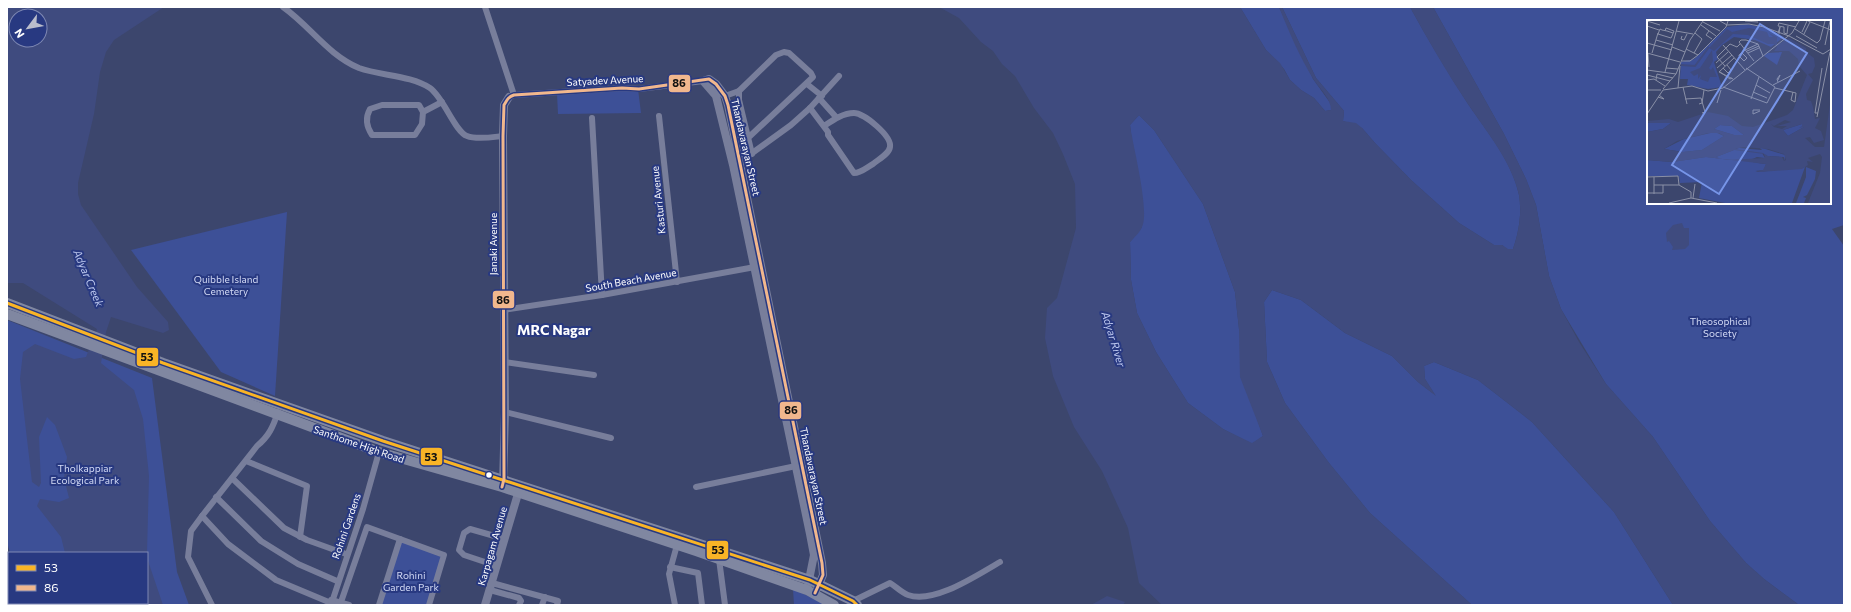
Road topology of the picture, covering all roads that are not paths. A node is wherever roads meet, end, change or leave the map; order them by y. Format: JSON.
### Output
{"nodes":[{"id":1,"x":283,"y":7,"type":"edge"},
{"id":2,"x":485,"y":7,"type":"edge"},
{"id":3,"x":839,"y":76,"type":"dead end"},
{"id":4,"x":703,"y":81,"type":"junction"},
{"id":5,"x":807,"y":84,"type":"junction"},
{"id":6,"x":739,"y":90,"type":"junction"},
{"id":7,"x":512,"y":96,"type":"junction"},
{"id":8,"x":725,"y":96,"type":"junction"},
{"id":9,"x":821,"y":97,"type":"junction"},
{"id":10,"x":442,"y":102,"type":"junction"},
{"id":11,"x":810,"y":108,"type":"junction"},
{"id":12,"x":423,"y":112,"type":"junction"},
{"id":13,"x":660,"y":116,"type":"dead end"},
{"id":14,"x":592,"y":118,"type":"dead end"},
{"id":15,"x":836,"y":118,"type":"junction"},
{"id":16,"x":824,"y":126,"type":"junction"},
{"id":17,"x":503,"y":136,"type":"junction"},
{"id":18,"x":749,"y":137,"type":"junction"},
{"id":19,"x":752,"y":154,"type":"junction"},
{"id":20,"x":737,"y":164,"type":"junction"},
{"id":21,"x":758,"y":264,"type":"junction"},
{"id":22,"x":677,"y":282,"type":"junction"},
{"id":23,"x":602,"y":295,"type":"junction"},
{"id":24,"x":7,"y":303,"type":"edge"},
{"id":25,"x":503,"y":310,"type":"junction"},
{"id":26,"x":7,"y":314,"type":"edge"},
{"id":27,"x":504,"y":362,"type":"junction"},
{"id":28,"x":161,"y":367,"type":"junction"},
{"id":29,"x":594,"y":375,"type":"dead end"},
{"id":30,"x":783,"y":386,"type":"junction"},
{"id":31,"x":280,"y":405,"type":"junction"},
{"id":32,"x":505,"y":412,"type":"junction"},
{"id":33,"x":277,"y":415,"type":"junction"},
{"id":34,"x":611,"y":438,"type":"dead end"},
{"id":35,"x":380,"y":452,"type":"junction"},
{"id":36,"x":246,"y":461,"type":"junction"},
{"id":37,"x":796,"y":466,"type":"junction"},
{"id":38,"x":233,"y":479,"type":"junction"},
{"id":39,"x":503,"y":483,"type":"junction"},
{"id":40,"x":696,"y":487,"type":"dead end"},
{"id":41,"x":519,"y":489,"type":"junction"},
{"id":42,"x":216,"y":497,"type":"junction"},
{"id":43,"x":202,"y":516,"type":"junction"},
{"id":44,"x":300,"y":537,"type":"junction"},
{"id":45,"x":400,"y":538,"type":"junction"},
{"id":46,"x":502,"y":538,"type":"junction"},
{"id":47,"x":677,"y":545,"type":"junction"},
{"id":48,"x":346,"y":554,"type":"junction"},
{"id":49,"x":719,"y":559,"type":"junction"},
{"id":50,"x":1000,"y":562,"type":"dead end"},
{"id":51,"x":494,"y":565,"type":"junction"},
{"id":52,"x":670,"y":567,"type":"junction"},
{"id":53,"x":338,"y":581,"type":"junction"},
{"id":54,"x":491,"y":586,"type":"junction"},
{"id":55,"x":813,"y":587,"type":"junction"},
{"id":56,"x":527,"y":592,"type":"junction"},
{"id":57,"x":545,"y":597,"type":"junction"},
{"id":58,"x":341,"y":602,"type":"junction"},
{"id":59,"x":331,"y":603,"type":"edge"},
{"id":60,"x":855,"y":603,"type":"edge"},
{"id":61,"x":212,"y":604,"type":"edge"},
{"id":62,"x":220,"y":605,"type":"edge"},
{"id":63,"x":349,"y":605,"type":"edge"},
{"id":64,"x":379,"y":605,"type":"edge"},
{"id":65,"x":428,"y":605,"type":"edge"},
{"id":66,"x":485,"y":605,"type":"edge"},
{"id":67,"x":519,"y":605,"type":"edge"},
{"id":68,"x":523,"y":605,"type":"edge"},
{"id":69,"x":542,"y":605,"type":"edge"},
{"id":70,"x":557,"y":605,"type":"edge"},
{"id":71,"x":675,"y":605,"type":"edge"},
{"id":72,"x":702,"y":605,"type":"edge"},
{"id":73,"x":725,"y":605,"type":"edge"},
{"id":74,"x":834,"y":605,"type":"edge"}],
"edges":[{"from":1,"to":10,"type":"street"},
{"from":2,"to":7,"type":"street"},
{"from":3,"to":9,"type":"street"},
{"from":4,"to":7,"type":"street","name":"Satyadev Avenue"},
{"from":4,"to":8,"type":"street","name":"Thandavarayan Street"},
{"from":4,"to":20,"type":"street","name":"Thandavarayan Street"},
{"from":5,"to":6,"type":"street"},
{"from":5,"to":9,"type":"street"},
{"from":5,"to":18,"type":"street"},
{"from":6,"to":8,"type":"street"},
{"from":6,"to":18,"type":"street"},
{"from":7,"to":17,"type":"street","name":"Janaki Avenue"},
{"from":8,"to":20,"type":"street","name":"Thandavarayan Street"},
{"from":9,"to":11,"type":"street"},
{"from":9,"to":15,"type":"street"},
{"from":10,"to":12,"type":"street"},
{"from":10,"to":17,"type":"street"},
{"from":11,"to":16,"type":"street"},
{"from":11,"to":19,"type":"street"},
{"from":12,"to":12,"type":"street"},
{"from":13,"to":22,"type":"street","name":"Kasturi Avenue"},
{"from":14,"to":23,"type":"street"},
{"from":15,"to":16,"type":"street"},
{"from":15,"to":16,"type":"street"},
{"from":17,"to":25,"type":"street","name":"Janaki Avenue"},
{"from":18,"to":19,"type":"street"},
{"from":19,"to":20,"type":"street"},
{"from":20,"to":21,"type":"street","name":"Thandavarayan Street"},
{"from":21,"to":22,"type":"street","name":"South Beach Avenue"},
{"from":21,"to":30,"type":"street","name":"Thandavarayan Street"},
{"from":22,"to":23,"type":"street","name":"South Beach Avenue"},
{"from":23,"to":25,"type":"street","name":"South Beach Avenue"},
{"from":24,"to":28,"type":"main road","name":"Santhome High Road"},
{"from":25,"to":27,"type":"street","name":"Janaki Avenue"},
{"from":26,"to":28,"type":"main road","name":"Santhome High Road"},
{"from":27,"to":29,"type":"street"},
{"from":27,"to":32,"type":"street","name":"Janaki Avenue"},
{"from":28,"to":31,"type":"main road","name":"Santhome High Road"},
{"from":28,"to":33,"type":"main road","name":"Santhome High Road"},
{"from":30,"to":37,"type":"street","name":"Thandavarayan Street"},
{"from":30,"to":55,"type":"street","name":"Thandavarayan Street"},
{"from":31,"to":33,"type":"street"},
{"from":31,"to":39,"type":"main road","name":"Santhome High Road"},
{"from":32,"to":34,"type":"street"},
{"from":32,"to":39,"type":"street","name":"Janaki Avenue"},
{"from":33,"to":35,"type":"main road","name":"Santhome High Road"},
{"from":33,"to":36,"type":"street"},
{"from":35,"to":39,"type":"main road","name":"Santhome High Road"},
{"from":35,"to":48,"type":"street","name":"Rohini Gardens"},
{"from":36,"to":38,"type":"street"},
{"from":36,"to":44,"type":"street"},
{"from":37,"to":40,"type":"street"},
{"from":37,"to":55,"type":"street","name":"Thandavarayan Street"},
{"from":38,"to":42,"type":"street"},
{"from":38,"to":44,"type":"street"},
{"from":39,"to":41,"type":"main road","name":"Santhome High Road"},
{"from":41,"to":46,"type":"street","name":"Karpagam Avenue"},
{"from":41,"to":47,"type":"main road","name":"Santhome High Road"},
{"from":41,"to":55,"type":"main road","name":"Santhome High Road"},
{"from":42,"to":43,"type":"street"},
{"from":42,"to":53,"type":"street"},
{"from":43,"to":59,"type":"street"},
{"from":43,"to":61,"type":"street"},
{"from":44,"to":48,"type":"street"},
{"from":45,"to":58,"type":"street"},
{"from":45,"to":64,"type":"street"},
{"from":45,"to":65,"type":"street"},
{"from":46,"to":51,"type":"street","name":"Karpagam Avenue"},
{"from":46,"to":51,"type":"street"},
{"from":47,"to":49,"type":"main road","name":"Santhome High Road"},
{"from":47,"to":52,"type":"street"},
{"from":48,"to":53,"type":"street","name":"Rohini Gardens"},
{"from":49,"to":55,"type":"main road","name":"Santhome High Road"},
{"from":49,"to":73,"type":"street"},
{"from":50,"to":60,"type":"street"},
{"from":51,"to":54,"type":"street","name":"Karpagam Avenue"},
{"from":52,"to":71,"type":"street"},
{"from":52,"to":72,"type":"street"},
{"from":53,"to":59,"type":"street","name":"Rohini Gardens"},
{"from":54,"to":56,"type":"street"},
{"from":54,"to":66,"type":"street","name":"Karpagam Avenue"},
{"from":54,"to":67,"type":"street"},
{"from":55,"to":60,"type":"main road"},
{"from":55,"to":74,"type":"main road"},
{"from":56,"to":57,"type":"street"},
{"from":56,"to":68,"type":"street"},
{"from":57,"to":69,"type":"street"},
{"from":57,"to":70,"type":"street"},
{"from":58,"to":59,"type":"street"},
{"from":58,"to":63,"type":"street"},
{"from":61,"to":62,"type":"street"}]}
